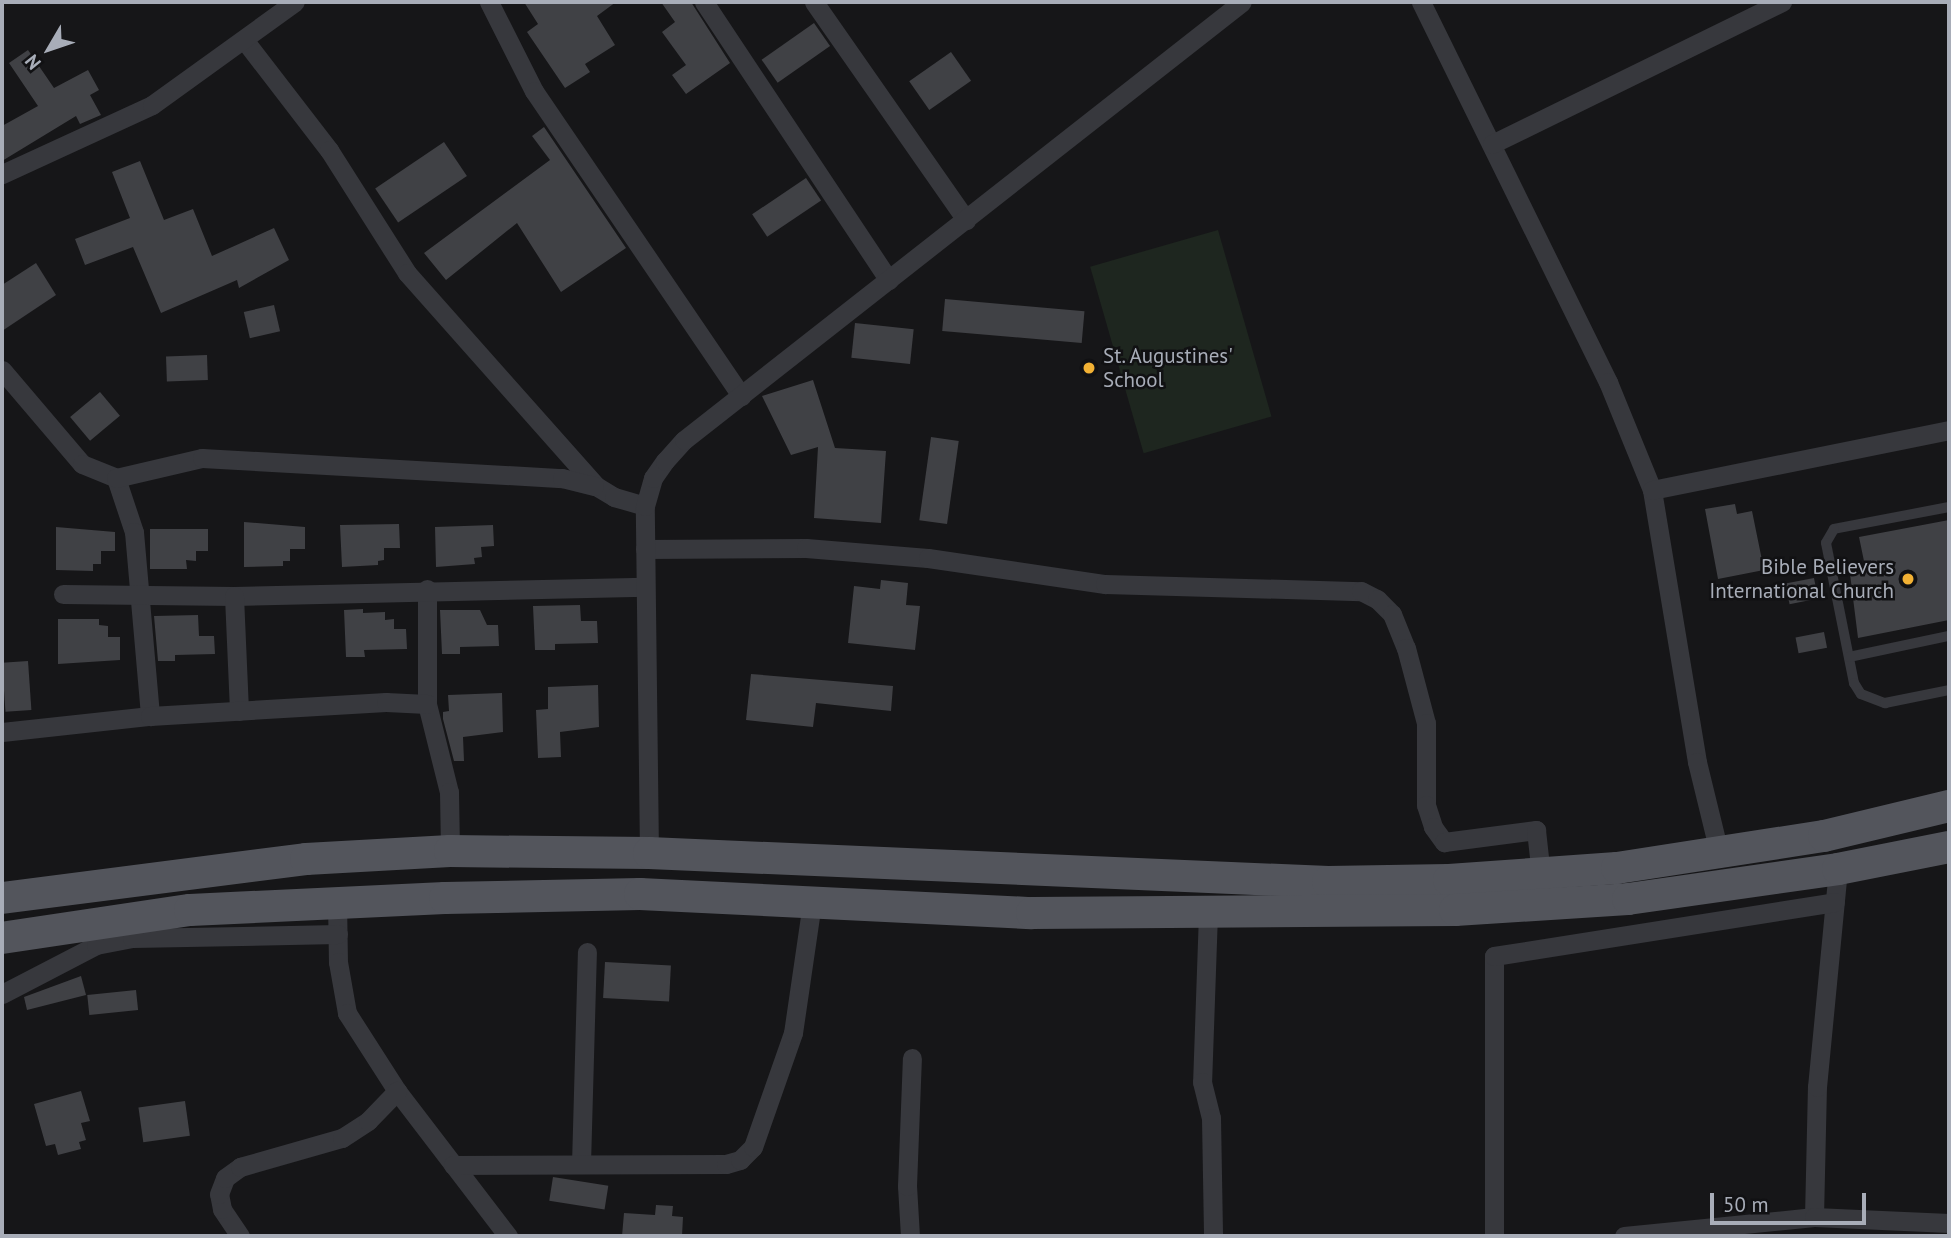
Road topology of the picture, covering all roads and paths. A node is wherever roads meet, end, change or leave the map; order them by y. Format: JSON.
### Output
{"nodes":[{"id":1,"x":295,"y":2,"type":"edge"},
{"id":2,"x":489,"y":2,"type":"edge"},
{"id":3,"x":704,"y":2,"type":"edge"},
{"id":4,"x":814,"y":2,"type":"edge"},
{"id":5,"x":1242,"y":2,"type":"edge"},
{"id":6,"x":1421,"y":2,"type":"edge"},
{"id":7,"x":1782,"y":2,"type":"edge"},
{"id":8,"x":245,"y":41,"type":"junction"},
{"id":9,"x":1492,"y":144,"type":"junction"},
{"id":10,"x":2,"y":174,"type":"edge"},
{"id":11,"x":966,"y":220,"type":"junction"},
{"id":12,"x":889,"y":280,"type":"junction"},
{"id":13,"x":2,"y":370,"type":"edge"},
{"id":14,"x":741,"y":396,"type":"junction"},
{"id":15,"x":1949,"y":430,"type":"edge"},
{"id":16,"x":116,"y":478,"type":"junction"},
{"id":17,"x":596,"y":486,"type":"junction"},
{"id":18,"x":1652,"y":490,"type":"junction"},
{"id":19,"x":645,"y":506,"type":"junction"},
{"id":20,"x":1949,"y":507,"type":"edge"},
{"id":21,"x":645,"y":549,"type":"junction"},
{"id":22,"x":645,"y":587,"type":"junction"},
{"id":23,"x":427,"y":589,"type":"junction"},
{"id":24,"x":63,"y":593,"type":"dead end"},
{"id":25,"x":141,"y":593,"type":"junction"},
{"id":26,"x":234,"y":596,"type":"junction"},
{"id":27,"x":1949,"y":636,"type":"edge"},
{"id":28,"x":1849,"y":657,"type":"junction"},
{"id":29,"x":1949,"y":690,"type":"edge"},
{"id":30,"x":427,"y":704,"type":"junction"},
{"id":31,"x":239,"y":711,"type":"junction"},
{"id":32,"x":150,"y":716,"type":"junction"},
{"id":33,"x":2,"y":732,"type":"edge"},
{"id":34,"x":1949,"y":806,"type":"edge"},
{"id":35,"x":1949,"y":847,"type":"edge"},
{"id":36,"x":450,"y":851,"type":"junction"},
{"id":37,"x":1719,"y":852,"type":"junction"},
{"id":38,"x":649,"y":853,"type":"junction"},
{"id":39,"x":1838,"y":869,"type":"junction"},
{"id":40,"x":188,"y":873,"type":"junction"},
{"id":41,"x":1541,"y":875,"type":"junction"},
{"id":42,"x":2,"y":898,"type":"edge"},
{"id":43,"x":337,"y":900,"type":"junction"},
{"id":44,"x":813,"y":902,"type":"junction"},
{"id":45,"x":1835,"y":902,"type":"junction"},
{"id":46,"x":190,"y":910,"type":"junction"},
{"id":47,"x":1208,"y":913,"type":"junction"},
{"id":48,"x":338,"y":934,"type":"junction"},
{"id":49,"x":2,"y":938,"type":"edge"},
{"id":50,"x":587,"y":952,"type":"dead end"},
{"id":51,"x":2,"y":994,"type":"edge"},
{"id":52,"x":912,"y":1058,"type":"dead end"},
{"id":53,"x":397,"y":1091,"type":"junction"},
{"id":54,"x":581,"y":1164,"type":"junction"},
{"id":55,"x":453,"y":1165,"type":"junction"},
{"id":56,"x":1814,"y":1217,"type":"junction"},
{"id":57,"x":1949,"y":1223,"type":"edge"},
{"id":58,"x":1721,"y":1231,"type":"edge"},
{"id":59,"x":240,"y":1236,"type":"edge"},
{"id":60,"x":508,"y":1236,"type":"edge"},
{"id":61,"x":910,"y":1236,"type":"edge"},
{"id":62,"x":1213,"y":1236,"type":"edge"},
{"id":63,"x":1494,"y":1236,"type":"edge"},
{"id":64,"x":1625,"y":1236,"type":"edge"}],
"edges":[{"from":1,"to":8,"type":"street"},
{"from":2,"to":14,"type":"street"},
{"from":3,"to":12,"type":"street"},
{"from":4,"to":11,"type":"street"},
{"from":5,"to":11,"type":"street"},
{"from":6,"to":9,"type":"street"},
{"from":7,"to":9,"type":"street"},
{"from":8,"to":10,"type":"street"},
{"from":8,"to":17,"type":"street"},
{"from":9,"to":18,"type":"street"},
{"from":11,"to":12,"type":"street"},
{"from":12,"to":14,"type":"street"},
{"from":13,"to":16,"type":"street"},
{"from":14,"to":19,"type":"street"},
{"from":15,"to":18,"type":"street"},
{"from":16,"to":17,"type":"street"},
{"from":16,"to":25,"type":"street"},
{"from":17,"to":19,"type":"street"},
{"from":18,"to":37,"type":"street"},
{"from":19,"to":21,"type":"street"},
{"from":20,"to":28,"type":"lane"},
{"from":21,"to":22,"type":"street"},
{"from":21,"to":41,"type":"street"},
{"from":22,"to":23,"type":"street"},
{"from":22,"to":38,"type":"street"},
{"from":23,"to":26,"type":"street"},
{"from":23,"to":30,"type":"street"},
{"from":24,"to":25,"type":"street"},
{"from":25,"to":26,"type":"street"},
{"from":25,"to":32,"type":"street"},
{"from":26,"to":31,"type":"street"},
{"from":27,"to":28,"type":"lane"},
{"from":28,"to":29,"type":"lane"},
{"from":30,"to":31,"type":"street"},
{"from":30,"to":36,"type":"street"},
{"from":31,"to":32,"type":"street"},
{"from":32,"to":33,"type":"street"},
{"from":34,"to":37,"type":"main road"},
{"from":35,"to":39,"type":"main road"},
{"from":36,"to":38,"type":"main road"},
{"from":36,"to":40,"type":"main road"},
{"from":37,"to":41,"type":"main road"},
{"from":38,"to":41,"type":"main road"},
{"from":39,"to":45,"type":"street"},
{"from":39,"to":47,"type":"main road"},
{"from":40,"to":42,"type":"main road"},
{"from":40,"to":46,"type":"main road"},
{"from":43,"to":44,"type":"main road"},
{"from":43,"to":46,"type":"main road"},
{"from":43,"to":48,"type":"street"},
{"from":44,"to":47,"type":"main road"},
{"from":44,"to":54,"type":"street"},
{"from":45,"to":56,"type":"street"},
{"from":45,"to":63,"type":"street"},
{"from":46,"to":49,"type":"main road"},
{"from":47,"to":62,"type":"street"},
{"from":48,"to":51,"type":"street"},
{"from":48,"to":53,"type":"street"},
{"from":50,"to":54,"type":"street"},
{"from":52,"to":61,"type":"street"},
{"from":53,"to":55,"type":"street"},
{"from":53,"to":59,"type":"street"},
{"from":54,"to":55,"type":"street"},
{"from":55,"to":60,"type":"street"},
{"from":56,"to":57,"type":"street"},
{"from":56,"to":58,"type":"street"},
{"from":58,"to":64,"type":"street"}]}
